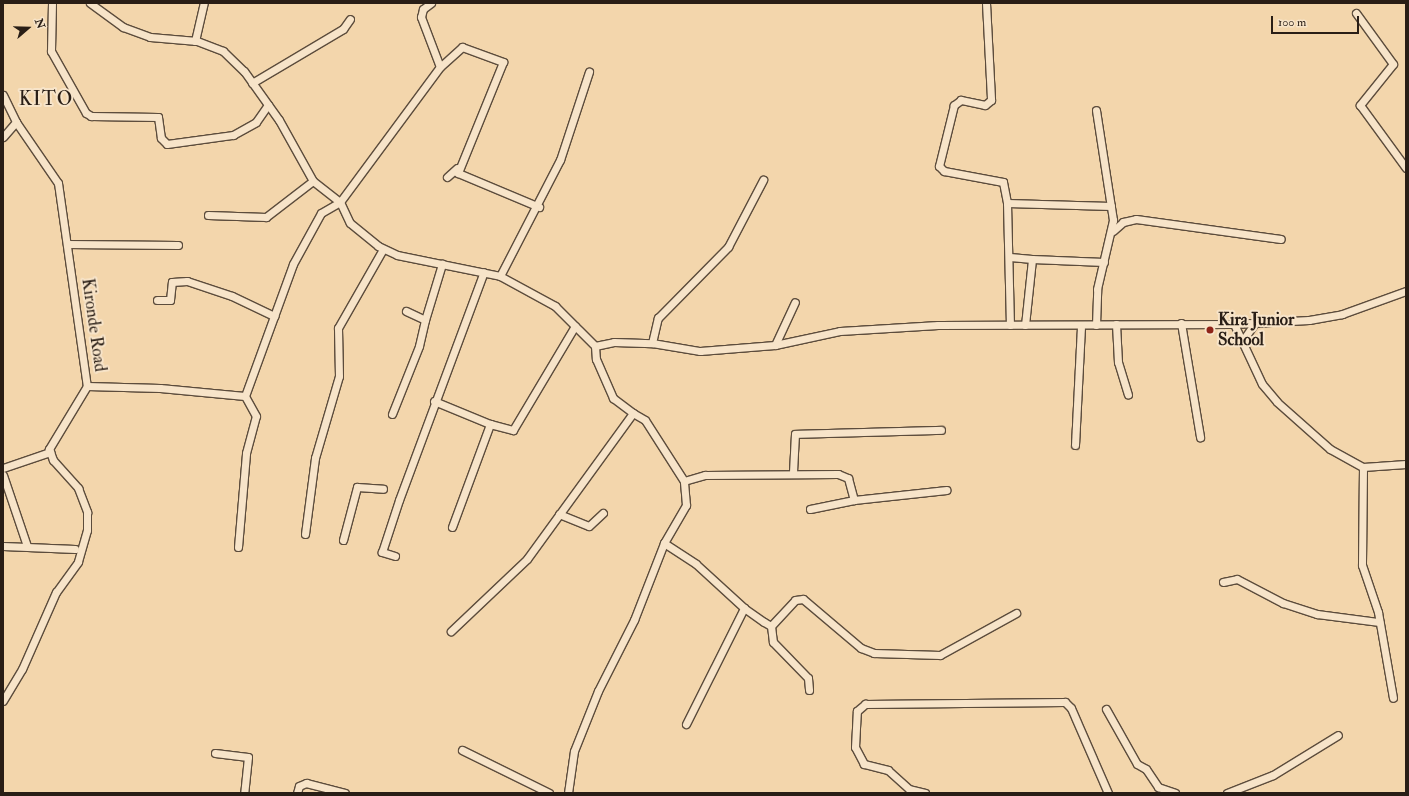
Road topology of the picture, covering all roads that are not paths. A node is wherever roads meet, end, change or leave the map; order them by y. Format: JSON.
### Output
{"nodes":[{"id":1,"x":52,"y":3,"type":"edge"},
{"id":2,"x":90,"y":3,"type":"edge"},
{"id":3,"x":204,"y":3,"type":"edge"},
{"id":4,"x":431,"y":3,"type":"edge"},
{"id":5,"x":986,"y":3,"type":"edge"},
{"id":6,"x":1356,"y":13,"type":"dead end"},
{"id":7,"x":350,"y":19,"type":"dead end"},
{"id":8,"x":195,"y":41,"type":"junction"},
{"id":9,"x":440,"y":67,"type":"junction"},
{"id":10,"x":589,"y":72,"type":"dead end"},
{"id":11,"x":252,"y":83,"type":"junction"},
{"id":12,"x":3,"y":95,"type":"edge"},
{"id":13,"x":268,"y":105,"type":"junction"},
{"id":14,"x":1096,"y":110,"type":"dead end"},
{"id":15,"x":16,"y":122,"type":"junction"},
{"id":16,"x":3,"y":136,"type":"edge"},
{"id":17,"x":457,"y":168,"type":"junction"},
{"id":18,"x":1406,"y":168,"type":"edge"},
{"id":19,"x":447,"y":177,"type":"dead end"},
{"id":20,"x":763,"y":180,"type":"dead end"},
{"id":21,"x":313,"y":181,"type":"junction"},
{"id":22,"x":340,"y":202,"type":"junction"},
{"id":23,"x":1007,"y":203,"type":"junction"},
{"id":24,"x":539,"y":206,"type":"junction"},
{"id":25,"x":1111,"y":206,"type":"junction"},
{"id":26,"x":208,"y":215,"type":"dead end"},
{"id":27,"x":1113,"y":231,"type":"junction"},
{"id":28,"x":1281,"y":239,"type":"dead end"},
{"id":29,"x":67,"y":244,"type":"junction"},
{"id":30,"x":178,"y":245,"type":"dead end"},
{"id":31,"x":383,"y":248,"type":"junction"},
{"id":32,"x":1010,"y":257,"type":"junction"},
{"id":33,"x":1032,"y":259,"type":"junction"},
{"id":34,"x":1104,"y":262,"type":"junction"},
{"id":35,"x":442,"y":264,"type":"junction"},
{"id":36,"x":484,"y":272,"type":"junction"},
{"id":37,"x":500,"y":276,"type":"junction"},
{"id":38,"x":1406,"y":291,"type":"edge"},
{"id":39,"x":158,"y":300,"type":"dead end"},
{"id":40,"x":795,"y":302,"type":"dead end"},
{"id":41,"x":406,"y":311,"type":"dead end"},
{"id":42,"x":274,"y":316,"type":"junction"},
{"id":43,"x":425,"y":320,"type":"junction"},
{"id":44,"x":1181,"y":322,"type":"junction"},
{"id":45,"x":1254,"y":323,"type":"junction"},
{"id":46,"x":1096,"y":324,"type":"junction"},
{"id":47,"x":1116,"y":324,"type":"junction"},
{"id":48,"x":1234,"y":324,"type":"junction"},
{"id":49,"x":1010,"y":325,"type":"junction"},
{"id":50,"x":1024,"y":325,"type":"junction"},
{"id":51,"x":1081,"y":325,"type":"junction"},
{"id":52,"x":575,"y":326,"type":"junction"},
{"id":53,"x":1244,"y":340,"type":"junction"},
{"id":54,"x":652,"y":343,"type":"junction"},
{"id":55,"x":775,"y":345,"type":"junction"},
{"id":56,"x":595,"y":346,"type":"junction"},
{"id":57,"x":87,"y":386,"type":"junction"},
{"id":58,"x":1128,"y":394,"type":"dead end"},
{"id":59,"x":245,"y":396,"type":"junction"},
{"id":60,"x":434,"y":401,"type":"junction"},
{"id":61,"x":632,"y":413,"type":"junction"},
{"id":62,"x":392,"y":414,"type":"dead end"},
{"id":63,"x":490,"y":424,"type":"junction"},
{"id":64,"x":941,"y":430,"type":"dead end"},
{"id":65,"x":1200,"y":437,"type":"dead end"},
{"id":66,"x":1076,"y":445,"type":"dead end"},
{"id":67,"x":50,"y":452,"type":"junction"},
{"id":68,"x":1406,"y":464,"type":"edge"},
{"id":69,"x":1363,"y":467,"type":"junction"},
{"id":70,"x":3,"y":468,"type":"edge"},
{"id":71,"x":793,"y":472,"type":"junction"},
{"id":72,"x":3,"y":475,"type":"edge"},
{"id":73,"x":684,"y":481,"type":"junction"},
{"id":74,"x":383,"y":489,"type":"dead end"},
{"id":75,"x":946,"y":490,"type":"dead end"},
{"id":76,"x":854,"y":500,"type":"junction"},
{"id":77,"x":810,"y":509,"type":"dead end"},
{"id":78,"x":603,"y":513,"type":"dead end"},
{"id":79,"x":559,"y":514,"type":"junction"},
{"id":80,"x":452,"y":527,"type":"dead end"},
{"id":81,"x":304,"y":534,"type":"dead end"},
{"id":82,"x":343,"y":540,"type":"dead end"},
{"id":83,"x":664,"y":543,"type":"junction"},
{"id":84,"x":3,"y":546,"type":"edge"},
{"id":85,"x":27,"y":546,"type":"junction"},
{"id":86,"x":238,"y":547,"type":"dead end"},
{"id":87,"x":75,"y":549,"type":"dead end"},
{"id":88,"x":395,"y":556,"type":"dead end"},
{"id":89,"x":1223,"y":582,"type":"dead end"},
{"id":90,"x":744,"y":608,"type":"junction"},
{"id":91,"x":1016,"y":613,"type":"dead end"},
{"id":92,"x":1379,"y":622,"type":"junction"},
{"id":93,"x":771,"y":626,"type":"junction"},
{"id":94,"x":451,"y":631,"type":"dead end"},
{"id":95,"x":809,"y":690,"type":"dead end"},
{"id":96,"x":1394,"y":698,"type":"dead end"},
{"id":97,"x":3,"y":701,"type":"edge"},
{"id":98,"x":1106,"y":709,"type":"dead end"},
{"id":99,"x":686,"y":724,"type":"dead end"},
{"id":100,"x":1338,"y":735,"type":"dead end"},
{"id":101,"x":462,"y":750,"type":"dead end"},
{"id":102,"x":215,"y":753,"type":"dead end"},
{"id":103,"x":244,"y":793,"type":"edge"},
{"id":104,"x":297,"y":793,"type":"edge"},
{"id":105,"x":345,"y":793,"type":"edge"},
{"id":106,"x":550,"y":793,"type":"edge"},
{"id":107,"x":568,"y":793,"type":"edge"},
{"id":108,"x":925,"y":793,"type":"edge"},
{"id":109,"x":1108,"y":793,"type":"edge"},
{"id":110,"x":1175,"y":793,"type":"edge"},
{"id":111,"x":1227,"y":793,"type":"edge"}],
"edges":[{"from":1,"to":13,"type":"street"},
{"from":2,"to":8,"type":"street"},
{"from":3,"to":8,"type":"street"},
{"from":4,"to":9,"type":"street"},
{"from":5,"to":23,"type":"street"},
{"from":6,"to":18,"type":"street"},
{"from":7,"to":11,"type":"street"},
{"from":8,"to":11,"type":"street"},
{"from":9,"to":17,"type":"street"},
{"from":9,"to":22,"type":"street"},
{"from":10,"to":24,"type":"street"},
{"from":11,"to":13,"type":"street"},
{"from":12,"to":15,"type":"street","name":"Kironde Road"},
{"from":13,"to":21,"type":"street"},
{"from":14,"to":25,"type":"street"},
{"from":15,"to":16,"type":"street"},
{"from":15,"to":29,"type":"street","name":"Kironde Road"},
{"from":17,"to":19,"type":"street"},
{"from":17,"to":24,"type":"street"},
{"from":20,"to":54,"type":"street"},
{"from":21,"to":22,"type":"street"},
{"from":21,"to":26,"type":"street"},
{"from":22,"to":31,"type":"street"},
{"from":22,"to":42,"type":"street"},
{"from":23,"to":25,"type":"street"},
{"from":23,"to":32,"type":"street"},
{"from":24,"to":37,"type":"street"},
{"from":25,"to":27,"type":"street"},
{"from":27,"to":28,"type":"street"},
{"from":27,"to":34,"type":"street"},
{"from":29,"to":30,"type":"street"},
{"from":29,"to":57,"type":"street","name":"Kironde Road"},
{"from":31,"to":35,"type":"street"},
{"from":31,"to":81,"type":"street"},
{"from":32,"to":33,"type":"street"},
{"from":32,"to":49,"type":"street"},
{"from":33,"to":34,"type":"street"},
{"from":33,"to":50,"type":"street"},
{"from":34,"to":46,"type":"street"},
{"from":35,"to":36,"type":"street"},
{"from":35,"to":43,"type":"street"},
{"from":36,"to":37,"type":"street"},
{"from":36,"to":60,"type":"street"},
{"from":37,"to":52,"type":"street"},
{"from":38,"to":45,"type":"street"},
{"from":39,"to":42,"type":"street"},
{"from":40,"to":55,"type":"street"},
{"from":41,"to":43,"type":"street"},
{"from":42,"to":59,"type":"street"},
{"from":43,"to":62,"type":"street"},
{"from":44,"to":47,"type":"street"},
{"from":44,"to":48,"type":"street"},
{"from":44,"to":65,"type":"street"},
{"from":45,"to":48,"type":"street"},
{"from":45,"to":53,"type":"street"},
{"from":46,"to":47,"type":"street"},
{"from":46,"to":51,"type":"street"},
{"from":47,"to":58,"type":"street"},
{"from":48,"to":53,"type":"street"},
{"from":49,"to":50,"type":"street"},
{"from":49,"to":55,"type":"street"},
{"from":50,"to":51,"type":"street"},
{"from":51,"to":66,"type":"street"},
{"from":52,"to":56,"type":"street"},
{"from":52,"to":63,"type":"street"},
{"from":53,"to":69,"type":"street"},
{"from":54,"to":55,"type":"street"},
{"from":54,"to":56,"type":"street"},
{"from":56,"to":61,"type":"street"},
{"from":57,"to":59,"type":"street"},
{"from":57,"to":67,"type":"street","name":"Kironde Road"},
{"from":59,"to":86,"type":"street"},
{"from":60,"to":63,"type":"street"},
{"from":60,"to":88,"type":"street"},
{"from":61,"to":73,"type":"street"},
{"from":61,"to":79,"type":"street"},
{"from":63,"to":80,"type":"street"},
{"from":64,"to":71,"type":"street"},
{"from":67,"to":70,"type":"street"},
{"from":67,"to":97,"type":"street"},
{"from":68,"to":69,"type":"street"},
{"from":69,"to":92,"type":"street"},
{"from":71,"to":73,"type":"street"},
{"from":71,"to":76,"type":"street"},
{"from":72,"to":85,"type":"street"},
{"from":73,"to":83,"type":"street"},
{"from":74,"to":82,"type":"street"},
{"from":75,"to":76,"type":"street"},
{"from":76,"to":77,"type":"street"},
{"from":78,"to":79,"type":"street"},
{"from":79,"to":94,"type":"street"},
{"from":83,"to":90,"type":"street"},
{"from":83,"to":107,"type":"street"},
{"from":84,"to":85,"type":"street"},
{"from":85,"to":87,"type":"street"},
{"from":89,"to":92,"type":"street"},
{"from":90,"to":93,"type":"street"},
{"from":90,"to":99,"type":"street"},
{"from":91,"to":93,"type":"street"},
{"from":92,"to":96,"type":"street"},
{"from":93,"to":95,"type":"street"},
{"from":98,"to":110,"type":"street"},
{"from":100,"to":111,"type":"street"},
{"from":101,"to":106,"type":"street"},
{"from":102,"to":103,"type":"street"},
{"from":104,"to":105,"type":"street"},
{"from":108,"to":109,"type":"street"}]}
